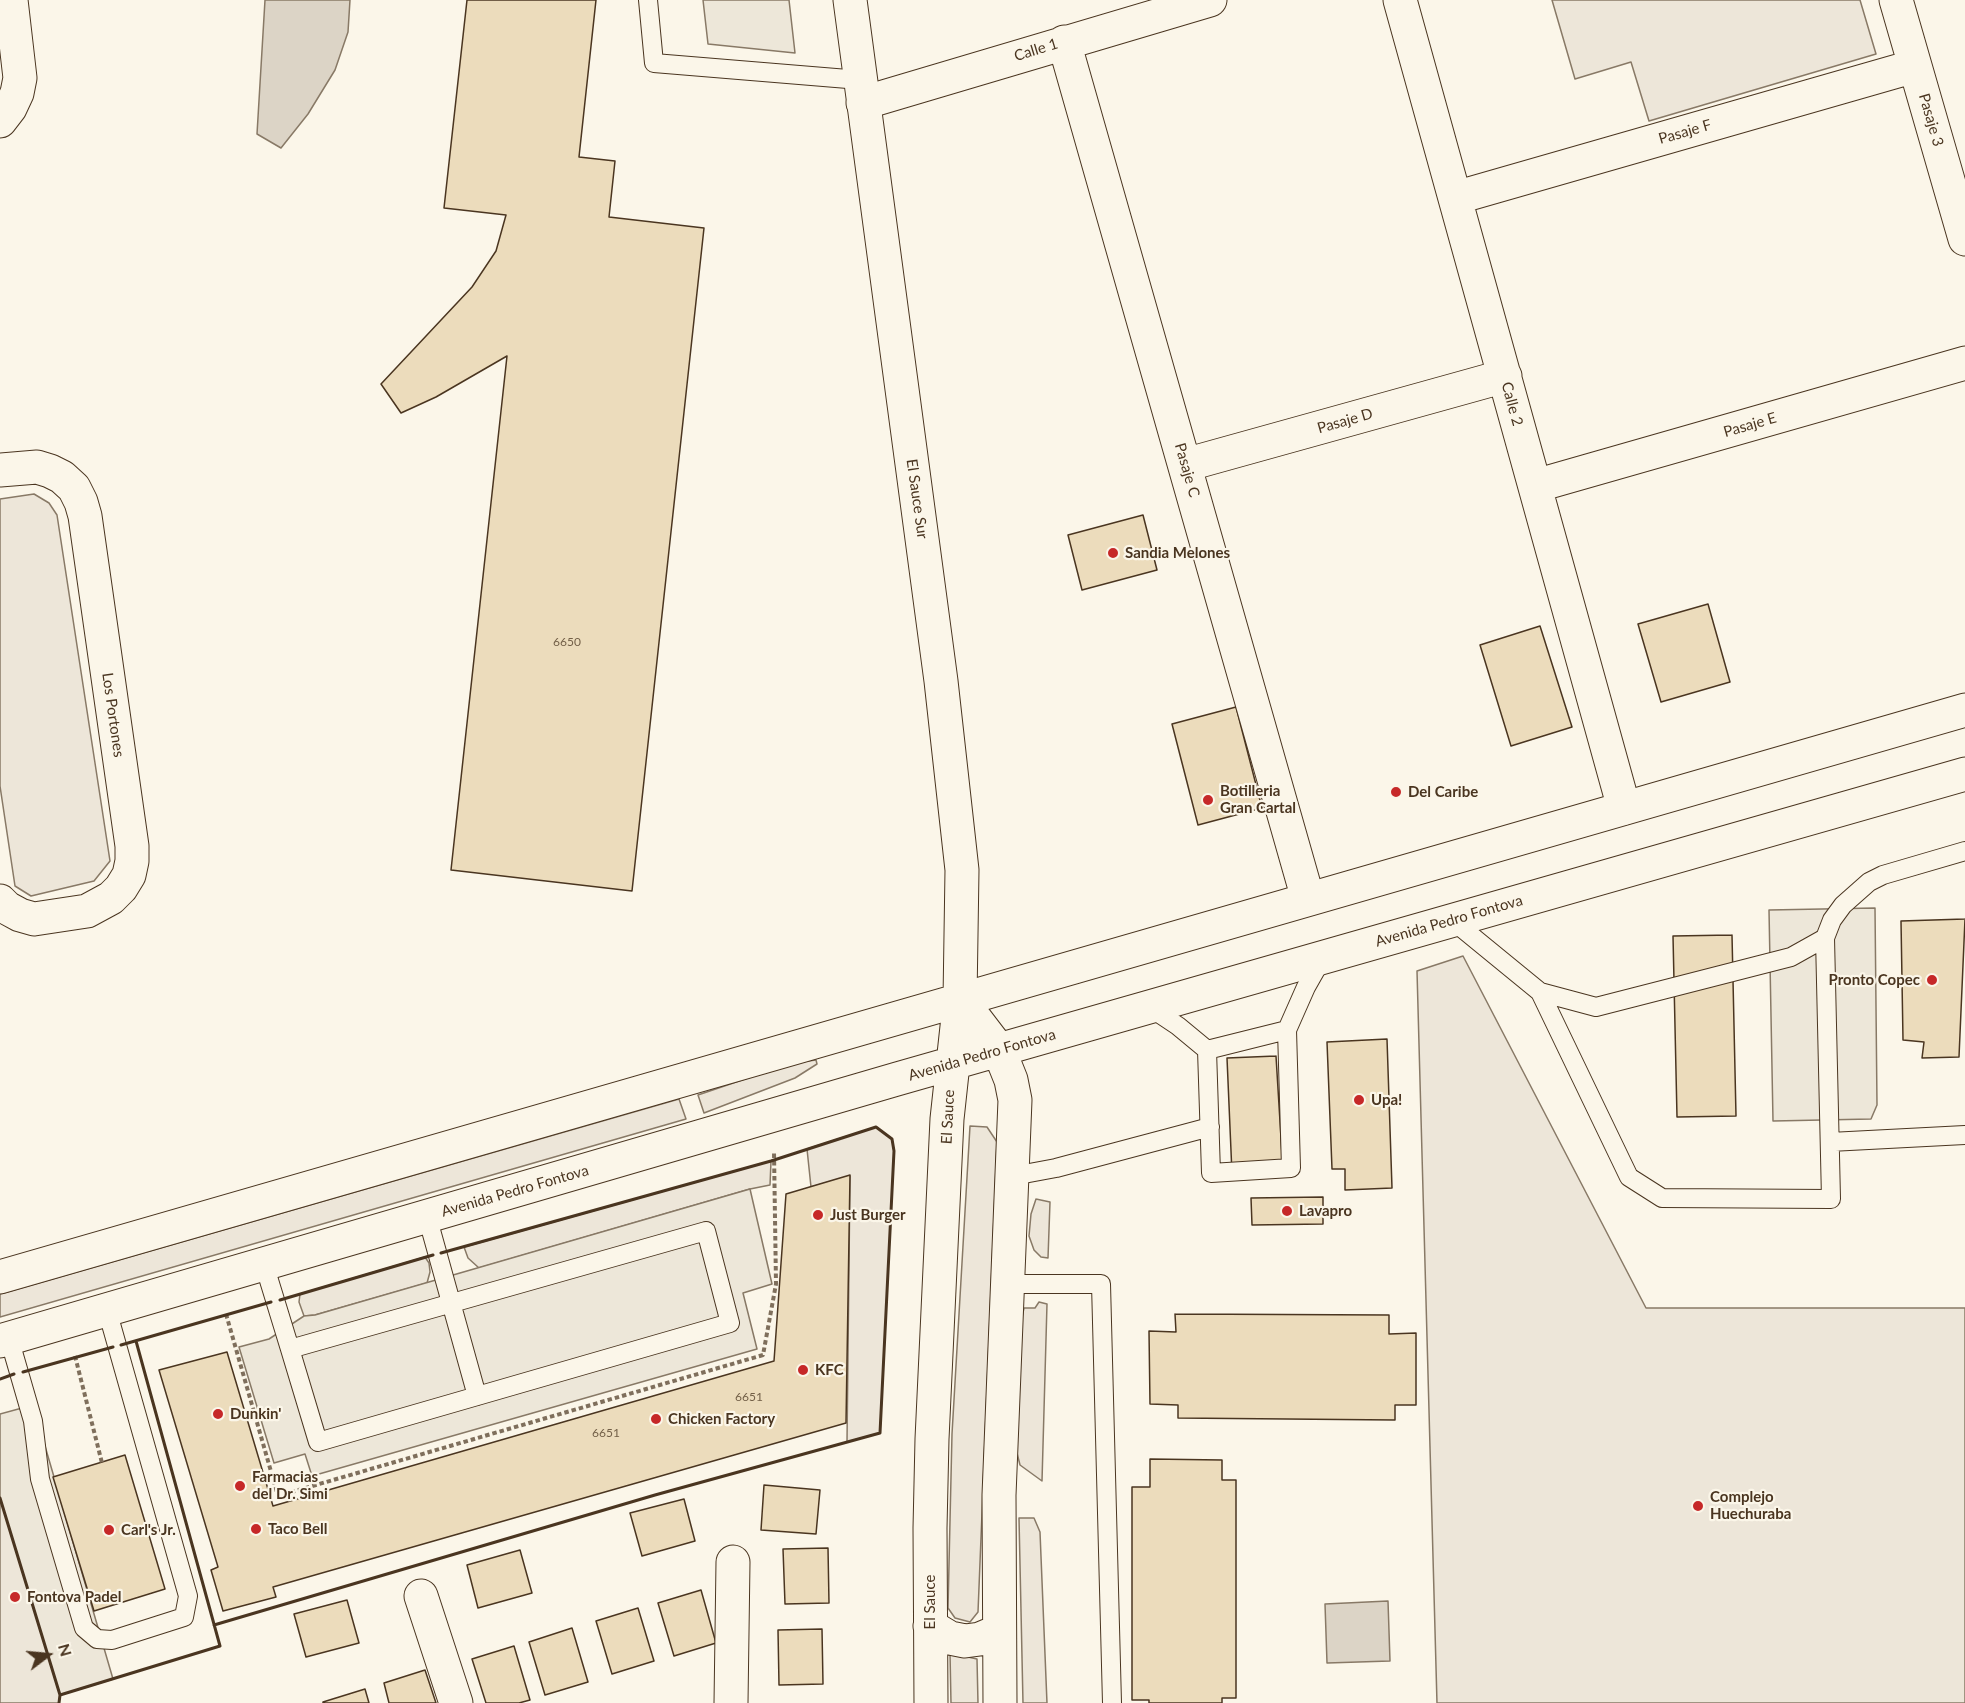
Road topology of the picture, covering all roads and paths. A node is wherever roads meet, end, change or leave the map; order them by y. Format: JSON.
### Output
{"nodes":[{"id":1,"x":11,"y":0,"type":"edge"},
{"id":2,"x":648,"y":0,"type":"edge"},
{"id":3,"x":850,"y":0,"type":"edge"},
{"id":4,"x":1210,"y":0,"type":"edge"},
{"id":5,"x":1400,"y":0,"type":"edge"},
{"id":6,"x":1896,"y":0,"type":"edge"},
{"id":7,"x":1064,"y":42,"type":"junction"},
{"id":8,"x":1916,"y":66,"type":"junction"},
{"id":9,"x":862,"y":91,"type":"junction"},
{"id":10,"x":0,"y":121,"type":"edge"},
{"id":11,"x":1455,"y":198,"type":"junction"},
{"id":12,"x":1965,"y":239,"type":"edge"},
{"id":13,"x":1965,"y":363,"type":"edge"},
{"id":14,"x":1505,"y":376,"type":"junction"},
{"id":15,"x":1185,"y":465,"type":"junction"},
{"id":16,"x":0,"y":470,"type":"edge"},
{"id":17,"x":1535,"y":486,"type":"junction"},
{"id":18,"x":1965,"y":710,"type":"edge"},
{"id":19,"x":1965,"y":774,"type":"edge"},
{"id":20,"x":1624,"y":808,"type":"junction"},
{"id":21,"x":1965,"y":851,"type":"edge"},
{"id":22,"x":1308,"y":899,"type":"junction"},
{"id":23,"x":0,"y":901,"type":"edge"},
{"id":24,"x":1452,"y":920,"type":"junction"},
{"id":25,"x":1825,"y":938,"type":"junction"},
{"id":26,"x":1323,"y":957,"type":"junction"},
{"id":27,"x":1540,"y":992,"type":"junction"},
{"id":28,"x":960,"y":999,"type":"junction"},
{"id":29,"x":1151,"y":1008,"type":"junction"},
{"id":30,"x":1287,"y":1030,"type":"junction"},
{"id":31,"x":999,"y":1050,"type":"junction"},
{"id":32,"x":1207,"y":1050,"type":"junction"},
{"id":33,"x":952,"y":1064,"type":"junction"},
{"id":34,"x":1210,"y":1127,"type":"junction"},
{"id":35,"x":1965,"y":1135,"type":"edge"},
{"id":36,"x":1830,"y":1142,"type":"junction"},
{"id":37,"x":1012,"y":1176,"type":"junction"},
{"id":38,"x":427,"y":1216,"type":"junction"},
{"id":39,"x":264,"y":1264,"type":"junction"},
{"id":40,"x":0,"y":1277,"type":"edge"},
{"id":41,"x":1009,"y":1284,"type":"junction"},
{"id":42,"x":451,"y":1304,"type":"junction"},
{"id":43,"x":107,"y":1310,"type":"junction"},
{"id":44,"x":4,"y":1340,"type":"edge"},
{"id":45,"x":73,"y":1349,"type":"dead end"},
{"id":46,"x":290,"y":1349,"type":"junction"},
{"id":47,"x":477,"y":1396,"type":"junction"},
{"id":48,"x":102,"y":1463,"type":"dead end"},
{"id":49,"x":733,"y":1562,"type":"dead end"},
{"id":50,"x":421,"y":1596,"type":"dead end"},
{"id":51,"x":930,"y":1626,"type":"junction"},
{"id":52,"x":999,"y":1631,"type":"junction"},
{"id":53,"x":456,"y":1703,"type":"edge"},
{"id":54,"x":732,"y":1703,"type":"edge"},
{"id":55,"x":931,"y":1703,"type":"edge"},
{"id":56,"x":1000,"y":1703,"type":"edge"},
{"id":57,"x":1112,"y":1703,"type":"edge"}],
"edges":[{"from":1,"to":10,"type":"street"},
{"from":2,"to":9,"type":"lane"},
{"from":3,"to":9,"type":"street","name":"El Sauce Sur"},
{"from":4,"to":7,"type":"street","name":"Calle 1"},
{"from":5,"to":11,"type":"street","name":"Calle 2"},
{"from":6,"to":8,"type":"street","name":"Pasaje 3"},
{"from":7,"to":9,"type":"street","name":"Calle 1"},
{"from":7,"to":15,"type":"street","name":"Pasaje C"},
{"from":8,"to":11,"type":"street","name":"Pasaje F"},
{"from":8,"to":12,"type":"street","name":"Pasaje 3"},
{"from":9,"to":28,"type":"street","name":"El Sauce Sur"},
{"from":11,"to":14,"type":"street","name":"Calle 2"},
{"from":13,"to":17,"type":"street","name":"Pasaje E"},
{"from":14,"to":15,"type":"street","name":"Pasaje D"},
{"from":14,"to":17,"type":"street","name":"Calle 2"},
{"from":15,"to":22,"type":"street","name":"Pasaje C"},
{"from":16,"to":23,"type":"street","name":"Los Portones"},
{"from":17,"to":20,"type":"street","name":"Calle 2"},
{"from":18,"to":20,"type":"street"},
{"from":19,"to":24,"type":"street","name":"Avenida Pedro Fontova"},
{"from":20,"to":22,"type":"street"},
{"from":21,"to":25,"type":"lane"},
{"from":22,"to":28,"type":"street"},
{"from":24,"to":26,"type":"street","name":"Avenida Pedro Fontova"},
{"from":24,"to":27,"type":"lane"},
{"from":25,"to":27,"type":"lane"},
{"from":25,"to":36,"type":"lane"},
{"from":26,"to":29,"type":"street","name":"Avenida Pedro Fontova"},
{"from":26,"to":30,"type":"lane"},
{"from":27,"to":36,"type":"lane"},
{"from":28,"to":31,"type":"street"},
{"from":28,"to":33,"type":"street","name":"El Sauce"},
{"from":28,"to":40,"type":"street"},
{"from":29,"to":31,"type":"street","name":"Avenida Pedro Fontova"},
{"from":29,"to":32,"type":"lane"},
{"from":30,"to":32,"type":"lane"},
{"from":30,"to":34,"type":"lane"},
{"from":31,"to":33,"type":"street","name":"Avenida Pedro Fontova"},
{"from":31,"to":37,"type":"street"},
{"from":32,"to":34,"type":"lane"},
{"from":33,"to":38,"type":"street","name":"Avenida Pedro Fontova"},
{"from":33,"to":51,"type":"street","name":"El Sauce"},
{"from":34,"to":37,"type":"lane"},
{"from":35,"to":36,"type":"lane"},
{"from":37,"to":41,"type":"street"},
{"from":38,"to":39,"type":"street","name":"Avenida Pedro Fontova"},
{"from":38,"to":42,"type":"lane"},
{"from":39,"to":43,"type":"street","name":"Avenida Pedro Fontova"},
{"from":39,"to":46,"type":"lane"},
{"from":41,"to":52,"type":"street"},
{"from":41,"to":57,"type":"lane"},
{"from":42,"to":46,"type":"lane"},
{"from":42,"to":47,"type":"lane"},
{"from":42,"to":47,"type":"lane"},
{"from":43,"to":44,"type":"street","name":"Avenida Pedro Fontova"},
{"from":43,"to":44,"type":"lane"},
{"from":45,"to":48,"type":"path"},
{"from":46,"to":47,"type":"lane"},
{"from":49,"to":54,"type":"street"},
{"from":50,"to":53,"type":"street"},
{"from":51,"to":52,"type":"street"},
{"from":51,"to":55,"type":"street","name":"El Sauce"},
{"from":52,"to":56,"type":"street"}]}
